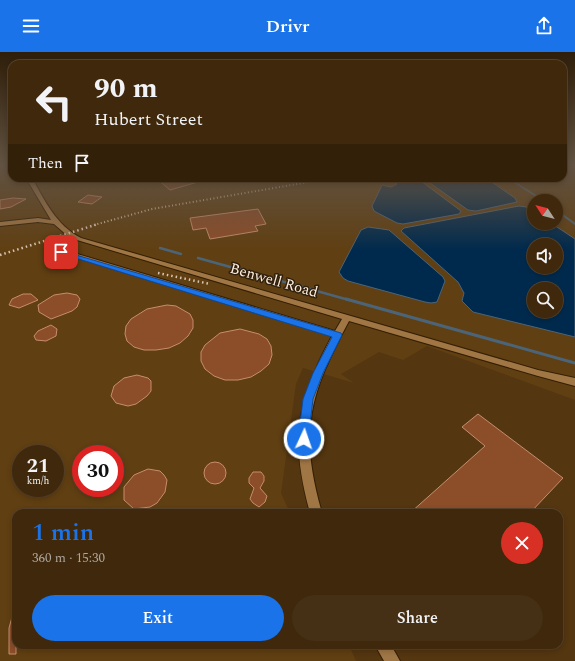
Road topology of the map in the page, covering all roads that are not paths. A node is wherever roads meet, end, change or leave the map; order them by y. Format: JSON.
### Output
{"nodes":[{"id":1,"x":38,"y":193,"type":"edge"},
{"id":2,"x":56,"y":222,"type":"junction"},
{"id":3,"x":0,"y":224,"type":"edge"},
{"id":4,"x":73,"y":237,"type":"junction"},
{"id":5,"x":347,"y":317,"type":"junction"},
{"id":6,"x":338,"y":335,"type":"junction"},
{"id":7,"x":538,"y":374,"type":"junction"},
{"id":8,"x":575,"y":382,"type":"edge"},
{"id":9,"x":575,"y":388,"type":"edge"},
{"id":10,"x":315,"y":509,"type":"edge"},
{"id":11,"x":385,"y":649,"type":"edge"},
{"id":12,"x":392,"y":661,"type":"edge"}],
"edges":[{"from":1,"to":2,"type":"street","name":"Benwell Road"},
{"from":2,"to":3,"type":"street"},
{"from":2,"to":4,"type":"street","name":"Benwell Road"},
{"from":4,"to":5,"type":"street","name":"Benwell Road"},
{"from":4,"to":6,"type":"street"},
{"from":5,"to":6,"type":"street"},
{"from":5,"to":7,"type":"street","name":"Benwell Road"},
{"from":6,"to":10,"type":"street"},
{"from":7,"to":8,"type":"street","name":"Benwell Road"},
{"from":7,"to":9,"type":"street","name":"Benwell Road"},
{"from":11,"to":12,"type":"street"}]}
